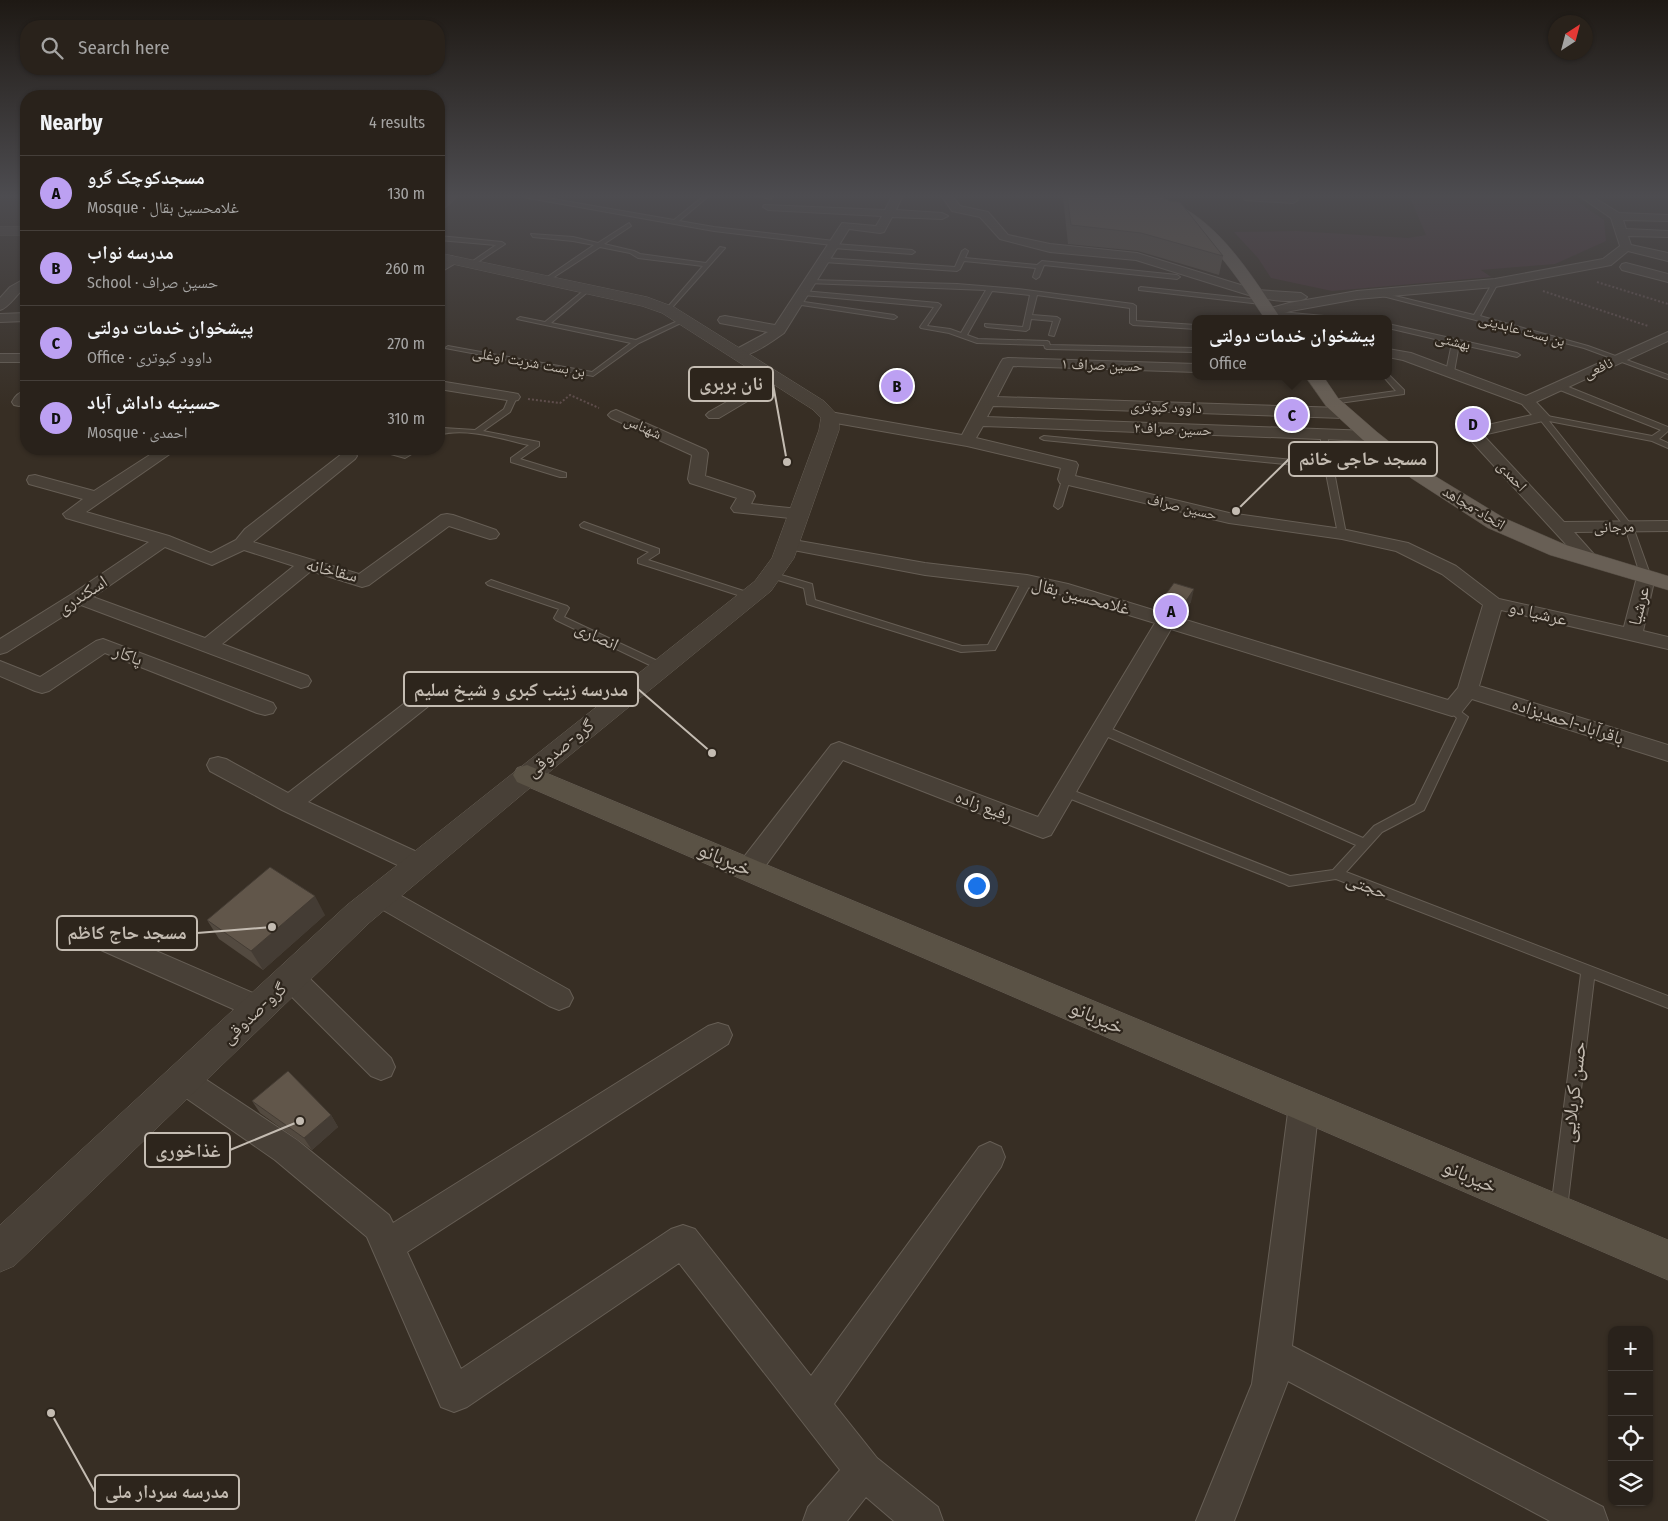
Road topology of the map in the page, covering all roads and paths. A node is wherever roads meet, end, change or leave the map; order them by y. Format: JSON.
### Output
{"nodes":[{"id":1,"x":467,"y":266,"type":"edge"},
{"id":2,"x":567,"y":266,"type":"edge"},
{"id":3,"x":706,"y":266,"type":"edge"},
{"id":4,"x":820,"y":266,"type":"edge"},
{"id":5,"x":912,"y":266,"type":"edge"},
{"id":6,"x":958,"y":266,"type":"edge"},
{"id":7,"x":1029,"y":266,"type":"edge"},
{"id":8,"x":1071,"y":266,"type":"edge"},
{"id":9,"x":1160,"y":266,"type":"edge"},
{"id":10,"x":1236,"y":266,"type":"edge"},
{"id":11,"x":1586,"y":266,"type":"edge"},
{"id":12,"x":1039,"y":267,"type":"joint"},
{"id":13,"x":1626,"y":267,"type":"dead end"},
{"id":14,"x":1560,"y":271,"type":"junction"},
{"id":15,"x":1036,"y":277,"type":"dead end"},
{"id":16,"x":1176,"y":277,"type":"dead end"},
{"id":17,"x":1668,"y":278,"type":"edge"},
{"id":18,"x":546,"y":280,"type":"junction"},
{"id":19,"x":1509,"y":280,"type":"junction"},
{"id":20,"x":810,"y":282,"type":"junction"},
{"id":21,"x":1495,"y":283,"type":"junction"},
{"id":22,"x":20,"y":286,"type":"edge"},
{"id":23,"x":588,"y":289,"type":"junction"},
{"id":24,"x":990,"y":289,"type":"junction"},
{"id":25,"x":1141,"y":289,"type":"dead end"},
{"id":26,"x":1034,"y":293,"type":"junction"},
{"id":27,"x":1373,"y":293,"type":"junction"},
{"id":28,"x":1357,"y":295,"type":"junction"},
{"id":29,"x":800,"y":298,"type":"junction"},
{"id":30,"x":1668,"y":304,"type":"edge"},
{"id":31,"x":0,"y":306,"type":"edge"},
{"id":32,"x":1265,"y":306,"type":"edge"},
{"id":33,"x":676,"y":315,"type":"junction"},
{"id":34,"x":1313,"y":315,"type":"edge"},
{"id":35,"x":20,"y":317,"type":"edge"},
{"id":36,"x":894,"y":317,"type":"dead end"},
{"id":37,"x":1028,"y":317,"type":"junction"},
{"id":38,"x":1476,"y":317,"type":"junction"},
{"id":39,"x":0,"y":318,"type":"edge"},
{"id":40,"x":520,"y":319,"type":"dead end"},
{"id":41,"x":725,"y":320,"type":"dead end"},
{"id":42,"x":546,"y":324,"type":"junction"},
{"id":43,"x":987,"y":325,"type":"dead end"},
{"id":44,"x":1649,"y":326,"type":"dead end"},
{"id":45,"x":1192,"y":327,"type":"edge"},
{"id":46,"x":1392,"y":327,"type":"edge"},
{"id":47,"x":779,"y":330,"type":"junction"},
{"id":48,"x":963,"y":335,"type":"junction"},
{"id":49,"x":1052,"y":335,"type":"dead end"},
{"id":50,"x":1664,"y":340,"type":"edge"},
{"id":51,"x":636,"y":342,"type":"junction"},
{"id":52,"x":1456,"y":342,"type":"junction"},
{"id":53,"x":448,"y":348,"type":"dead end"},
{"id":54,"x":1192,"y":350,"type":"edge"},
{"id":55,"x":738,"y":354,"type":"junction"},
{"id":56,"x":1392,"y":354,"type":"edge"},
{"id":57,"x":1517,"y":355,"type":"dead end"},
{"id":58,"x":0,"y":358,"type":"edge"},
{"id":59,"x":20,"y":358,"type":"edge"},
{"id":60,"x":1618,"y":359,"type":"junction"},
{"id":61,"x":1192,"y":368,"type":"edge"},
{"id":62,"x":1450,"y":372,"type":"junction"},
{"id":63,"x":1668,"y":377,"type":"edge"},
{"id":64,"x":776,"y":378,"type":"junction"},
{"id":65,"x":1317,"y":380,"type":"edge"},
{"id":66,"x":1390,"y":380,"type":"edge"},
{"id":67,"x":445,"y":386,"type":"edge"},
{"id":68,"x":1558,"y":386,"type":"junction"},
{"id":69,"x":513,"y":397,"type":"junction"},
{"id":70,"x":990,"y":401,"type":"junction"},
{"id":71,"x":1527,"y":401,"type":"junction"},
{"id":72,"x":1338,"y":407,"type":"junction"},
{"id":73,"x":616,"y":415,"type":"joint"},
{"id":74,"x":714,"y":415,"type":"dead end"},
{"id":75,"x":830,"y":417,"type":"junction"},
{"id":76,"x":1542,"y":417,"type":"junction"},
{"id":77,"x":977,"y":422,"type":"junction"},
{"id":78,"x":445,"y":430,"type":"edge"},
{"id":79,"x":1667,"y":430,"type":"edge"},
{"id":80,"x":477,"y":432,"type":"junction"},
{"id":81,"x":1323,"y":434,"type":"junction"},
{"id":82,"x":1370,"y":436,"type":"junction"},
{"id":83,"x":1044,"y":438,"type":"dead end"},
{"id":84,"x":1654,"y":440,"type":"junction"},
{"id":85,"x":967,"y":441,"type":"junction"},
{"id":86,"x":1668,"y":446,"type":"edge"},
{"id":87,"x":160,"y":455,"type":"edge"},
{"id":88,"x":349,"y":456,"type":"dead end"},
{"id":89,"x":1329,"y":466,"type":"junction"},
{"id":90,"x":563,"y":475,"type":"dead end"},
{"id":91,"x":1066,"y":479,"type":"junction"},
{"id":92,"x":35,"y":480,"type":"dead end"},
{"id":93,"x":101,"y":494,"type":"junction"},
{"id":94,"x":1058,"y":506,"type":"dead end"},
{"id":95,"x":799,"y":514,"type":"junction"},
{"id":96,"x":584,"y":525,"type":"dead end"},
{"id":97,"x":1629,"y":526,"type":"junction"},
{"id":98,"x":1668,"y":526,"type":"edge"},
{"id":99,"x":1560,"y":527,"type":"junction"},
{"id":100,"x":490,"y":534,"type":"dead end"},
{"id":101,"x":1342,"y":534,"type":"junction"},
{"id":102,"x":163,"y":540,"type":"junction"},
{"id":103,"x":242,"y":544,"type":"junction"},
{"id":104,"x":788,"y":544,"type":"junction"},
{"id":105,"x":1590,"y":560,"type":"junction"},
{"id":106,"x":308,"y":564,"type":"junction"},
{"id":107,"x":771,"y":575,"type":"junction"},
{"id":108,"x":1646,"y":577,"type":"junction"},
{"id":109,"x":1027,"y":581,"type":"junction"},
{"id":110,"x":491,"y":583,"type":"dead end"},
{"id":111,"x":1668,"y":583,"type":"edge"},
{"id":112,"x":750,"y":596,"type":"junction"},
{"id":113,"x":79,"y":598,"type":"junction"},
{"id":114,"x":1493,"y":603,"type":"junction"},
{"id":115,"x":1166,"y":620,"type":"junction"},
{"id":116,"x":1632,"y":635,"type":"junction"},
{"id":117,"x":1668,"y":643,"type":"edge"},
{"id":118,"x":207,"y":647,"type":"junction"},
{"id":119,"x":0,"y":648,"type":"edge"},
{"id":120,"x":662,"y":667,"type":"junction"},
{"id":121,"x":0,"y":668,"type":"edge"},
{"id":122,"x":301,"y":681,"type":"dead end"},
{"id":123,"x":442,"y":684,"type":"dead end"},
{"id":124,"x":1468,"y":690,"type":"junction"},
{"id":125,"x":265,"y":708,"type":"dead end"},
{"id":126,"x":1452,"y":710,"type":"junction"},
{"id":127,"x":1102,"y":730,"type":"junction"},
{"id":128,"x":1668,"y":753,"type":"edge"},
{"id":129,"x":218,"y":765,"type":"dead end"},
{"id":130,"x":527,"y":775,"type":"junction"},
{"id":131,"x":1065,"y":792,"type":"junction"},
{"id":132,"x":290,"y":804,"type":"junction"},
{"id":133,"x":1365,"y":844,"type":"junction"},
{"id":134,"x":419,"y":864,"type":"junction"},
{"id":135,"x":749,"y":869,"type":"junction"},
{"id":136,"x":1337,"y":874,"type":"junction"},
{"id":137,"x":380,"y":896,"type":"junction"},
{"id":138,"x":110,"y":942,"type":"dead end"},
{"id":139,"x":1588,"y":971,"type":"junction"},
{"id":140,"x":291,"y":978,"type":"junction"},
{"id":141,"x":559,"y":998,"type":"dead end"},
{"id":142,"x":1668,"y":1002,"type":"edge"},
{"id":143,"x":259,"y":1008,"type":"junction"},
{"id":144,"x":718,"y":1035,"type":"dead end"},
{"id":145,"x":381,"y":1067,"type":"dead end"},
{"id":146,"x":183,"y":1080,"type":"junction"},
{"id":147,"x":1304,"y":1105,"type":"junction"},
{"id":148,"x":990,"y":1157,"type":"dead end"},
{"id":149,"x":1559,"y":1213,"type":"junction"},
{"id":150,"x":386,"y":1246,"type":"junction"},
{"id":151,"x":0,"y":1252,"type":"edge"},
{"id":152,"x":1668,"y":1260,"type":"edge"},
{"id":153,"x":1274,"y":1355,"type":"junction"},
{"id":154,"x":812,"y":1405,"type":"junction"},
{"id":155,"x":864,"y":1471,"type":"junction"},
{"id":156,"x":822,"y":1521,"type":"edge"},
{"id":157,"x":924,"y":1521,"type":"edge"},
{"id":158,"x":1215,"y":1521,"type":"edge"},
{"id":159,"x":1589,"y":1521,"type":"edge"}],
"edges":[{"from":1,"to":18,"type":"street"},
{"from":2,"to":18,"type":"lane"},
{"from":3,"to":33,"type":"lane"},
{"from":4,"to":20,"type":"street"},
{"from":5,"to":6,"type":"lane"},
{"from":7,"to":12,"type":"lane"},
{"from":8,"to":16,"type":"lane"},
{"from":9,"to":32,"type":"street"},
{"from":10,"to":32,"type":"main road"},
{"from":11,"to":14,"type":"street"},
{"from":12,"to":15,"type":"lane"},
{"from":13,"to":17,"type":"street"},
{"from":14,"to":19,"type":"street"},
{"from":14,"to":30,"type":"path"},
{"from":18,"to":23,"type":"street"},
{"from":19,"to":21,"type":"street"},
{"from":19,"to":44,"type":"path"},
{"from":20,"to":24,"type":"lane"},
{"from":20,"to":29,"type":"street"},
{"from":21,"to":27,"type":"street"},
{"from":21,"to":38,"type":"lane"},
{"from":22,"to":31,"type":"street"},
{"from":23,"to":33,"type":"street"},
{"from":23,"to":42,"type":"lane"},
{"from":24,"to":26,"type":"lane"},
{"from":24,"to":48,"type":"lane"},
{"from":25,"to":32,"type":"lane"},
{"from":26,"to":37,"type":"lane"},
{"from":26,"to":45,"type":"lane"},
{"from":27,"to":28,"type":"street"},
{"from":27,"to":38,"type":"lane","name":"بن بست عابدینی"},
{"from":28,"to":32,"type":"street"},
{"from":28,"to":32,"type":"street"},
{"from":29,"to":36,"type":"lane"},
{"from":29,"to":47,"type":"street"},
{"from":29,"to":48,"type":"lane"},
{"from":32,"to":34,"type":"lane"},
{"from":33,"to":51,"type":"lane","name":"بن بست شربت اوغلی"},
{"from":33,"to":55,"type":"street"},
{"from":35,"to":39,"type":"street"},
{"from":37,"to":43,"type":"lane"},
{"from":37,"to":49,"type":"lane"},
{"from":38,"to":60,"type":"lane","name":"بن بست عابدینی"},
{"from":40,"to":42,"type":"lane"},
{"from":41,"to":47,"type":"street"},
{"from":42,"to":51,"type":"lane"},
{"from":46,"to":52,"type":"lane","name":"بهشتی"},
{"from":47,"to":55,"type":"street"},
{"from":48,"to":54,"type":"lane"},
{"from":50,"to":60,"type":"street","name":"نافعی"},
{"from":51,"to":53,"type":"lane","name":"بن بست شربت اوغلی"},
{"from":52,"to":57,"type":"lane","name":"بهشتی"},
{"from":52,"to":62,"type":"lane"},
{"from":55,"to":64,"type":"street"},
{"from":56,"to":62,"type":"street"},
{"from":58,"to":59,"type":"street"},
{"from":60,"to":63,"type":"lane","name":"بن بست عابدینی"},
{"from":60,"to":68,"type":"street","name":"نافعی"},
{"from":61,"to":70,"type":"street","name":"حسین صراف ۱"},
{"from":62,"to":71,"type":"street"},
{"from":64,"to":74,"type":"street"},
{"from":64,"to":75,"type":"street"},
{"from":65,"to":72,"type":"main road","name":"اتحاد-مجاهد"},
{"from":66,"to":72,"type":"lane"},
{"from":67,"to":69,"type":"street"},
{"from":68,"to":71,"type":"street","name":"نافعی"},
{"from":68,"to":79,"type":"lane"},
{"from":69,"to":73,"type":"path","name":"شهناس"},
{"from":69,"to":80,"type":"lane"},
{"from":70,"to":72,"type":"street","name":"داوود کبوتری"},
{"from":70,"to":77,"type":"street"},
{"from":71,"to":76,"type":"street"},
{"from":72,"to":82,"type":"main road","name":"اتحاد-مجاهد"},
{"from":73,"to":95,"type":"street","name":"شهناس"},
{"from":75,"to":85,"type":"street"},
{"from":75,"to":95,"type":"street","name":"گرو-صدوقی"},
{"from":76,"to":84,"type":"lane"},
{"from":76,"to":97,"type":"lane"},
{"from":76,"to":99,"type":"street","name":"احمدی"},
{"from":77,"to":81,"type":"street","name":"حسین صراف۲"},
{"from":77,"to":85,"type":"street"},
{"from":78,"to":80,"type":"lane"},
{"from":79,"to":84,"type":"lane"},
{"from":80,"to":90,"type":"lane"},
{"from":81,"to":82,"type":"street","name":"حسین صراف۲"},
{"from":81,"to":89,"type":"lane"},
{"from":82,"to":105,"type":"main road","name":"اتحاد-مجاهد"},
{"from":83,"to":89,"type":"lane"},
{"from":84,"to":86,"type":"lane"},
{"from":85,"to":91,"type":"street"},
{"from":87,"to":93,"type":"street"},
{"from":88,"to":103,"type":"street"},
{"from":89,"to":101,"type":"lane"},
{"from":91,"to":94,"type":"lane"},
{"from":91,"to":101,"type":"street","name":"حسین صراف"},
{"from":92,"to":93,"type":"street"},
{"from":93,"to":102,"type":"street"},
{"from":95,"to":104,"type":"street","name":"گرو-صدوقی"},
{"from":96,"to":112,"type":"lane"},
{"from":97,"to":98,"type":"street","name":"مرجانی"},
{"from":97,"to":99,"type":"street","name":"مرجانی"},
{"from":97,"to":108,"type":"lane"},
{"from":99,"to":105,"type":"street","name":"احمدی"},
{"from":100,"to":106,"type":"street","name":"سقاخانه"},
{"from":101,"to":114,"type":"street","name":"حسین صراف"},
{"from":102,"to":103,"type":"street"},
{"from":102,"to":113,"type":"street","name":"اسکندری"},
{"from":103,"to":106,"type":"street","name":"سقاخانه"},
{"from":104,"to":107,"type":"street","name":"گرو-صدوقی"},
{"from":104,"to":109,"type":"street","name":"غلامحسین بقال"},
{"from":105,"to":108,"type":"main road","name":"اتحاد-مجاهد"},
{"from":106,"to":118,"type":"street"},
{"from":107,"to":109,"type":"lane"},
{"from":107,"to":112,"type":"street","name":"گرو-صدوقی"},
{"from":108,"to":111,"type":"main road","name":"اتحاد-مجاهد"},
{"from":108,"to":116,"type":"street","name":"عرشیا"},
{"from":109,"to":115,"type":"street","name":"غلامحسین بقال"},
{"from":110,"to":120,"type":"lane","name":"انصاری"},
{"from":112,"to":120,"type":"street","name":"گرو-صدوقی"},
{"from":113,"to":118,"type":"street"},
{"from":113,"to":119,"type":"street","name":"اسکندری"},
{"from":114,"to":116,"type":"street","name":"عرشیا دو"},
{"from":114,"to":124,"type":"street","name":"عرشیا دو"},
{"from":115,"to":126,"type":"street","name":"غلامحسین بقال"},
{"from":115,"to":127,"type":"street","name":"رفیع زاده"},
{"from":116,"to":117,"type":"street","name":"عرشیا دو"},
{"from":118,"to":122,"type":"street"},
{"from":120,"to":130,"type":"street","name":"گرو-صدوقی"},
{"from":121,"to":125,"type":"street","name":"پاکار"},
{"from":123,"to":132,"type":"street"},
{"from":124,"to":126,"type":"street","name":"عرشیا دو"},
{"from":124,"to":128,"type":"street","name":"باقرآباد-احمدیزاده"},
{"from":126,"to":133,"type":"lane"},
{"from":127,"to":131,"type":"street","name":"رفیع زاده"},
{"from":127,"to":133,"type":"lane"},
{"from":129,"to":132,"type":"street"},
{"from":130,"to":134,"type":"street","name":"گرو-صدوقی"},
{"from":130,"to":135,"type":"main road","name":"خیربانو"},
{"from":131,"to":135,"type":"street","name":"رفیع زاده"},
{"from":131,"to":136,"type":"lane","name":"حجتی"},
{"from":132,"to":134,"type":"street"},
{"from":133,"to":136,"type":"lane"},
{"from":134,"to":137,"type":"street","name":"گرو-صدوقی"},
{"from":135,"to":147,"type":"main road","name":"خیربانو"},
{"from":136,"to":139,"type":"lane","name":"حجتی"},
{"from":137,"to":140,"type":"street","name":"گرو-صدوقی"},
{"from":137,"to":141,"type":"street"},
{"from":138,"to":143,"type":"street"},
{"from":139,"to":142,"type":"lane","name":"حجتی"},
{"from":139,"to":149,"type":"lane","name":"حسن کربلایی"},
{"from":140,"to":143,"type":"street","name":"گرو-صدوقی"},
{"from":140,"to":145,"type":"street"},
{"from":143,"to":146,"type":"street","name":"گرو-صدوقی"},
{"from":144,"to":150,"type":"street"},
{"from":146,"to":150,"type":"street"},
{"from":146,"to":151,"type":"street","name":"گرو-صدوقی"},
{"from":147,"to":149,"type":"main road","name":"خیربانو"},
{"from":147,"to":153,"type":"street"},
{"from":148,"to":154,"type":"street"},
{"from":149,"to":152,"type":"main road","name":"خیربانو"},
{"from":150,"to":154,"type":"street"},
{"from":153,"to":158,"type":"street"},
{"from":153,"to":159,"type":"street"},
{"from":154,"to":155,"type":"street"},
{"from":155,"to":156,"type":"street"},
{"from":155,"to":157,"type":"street"}]}
